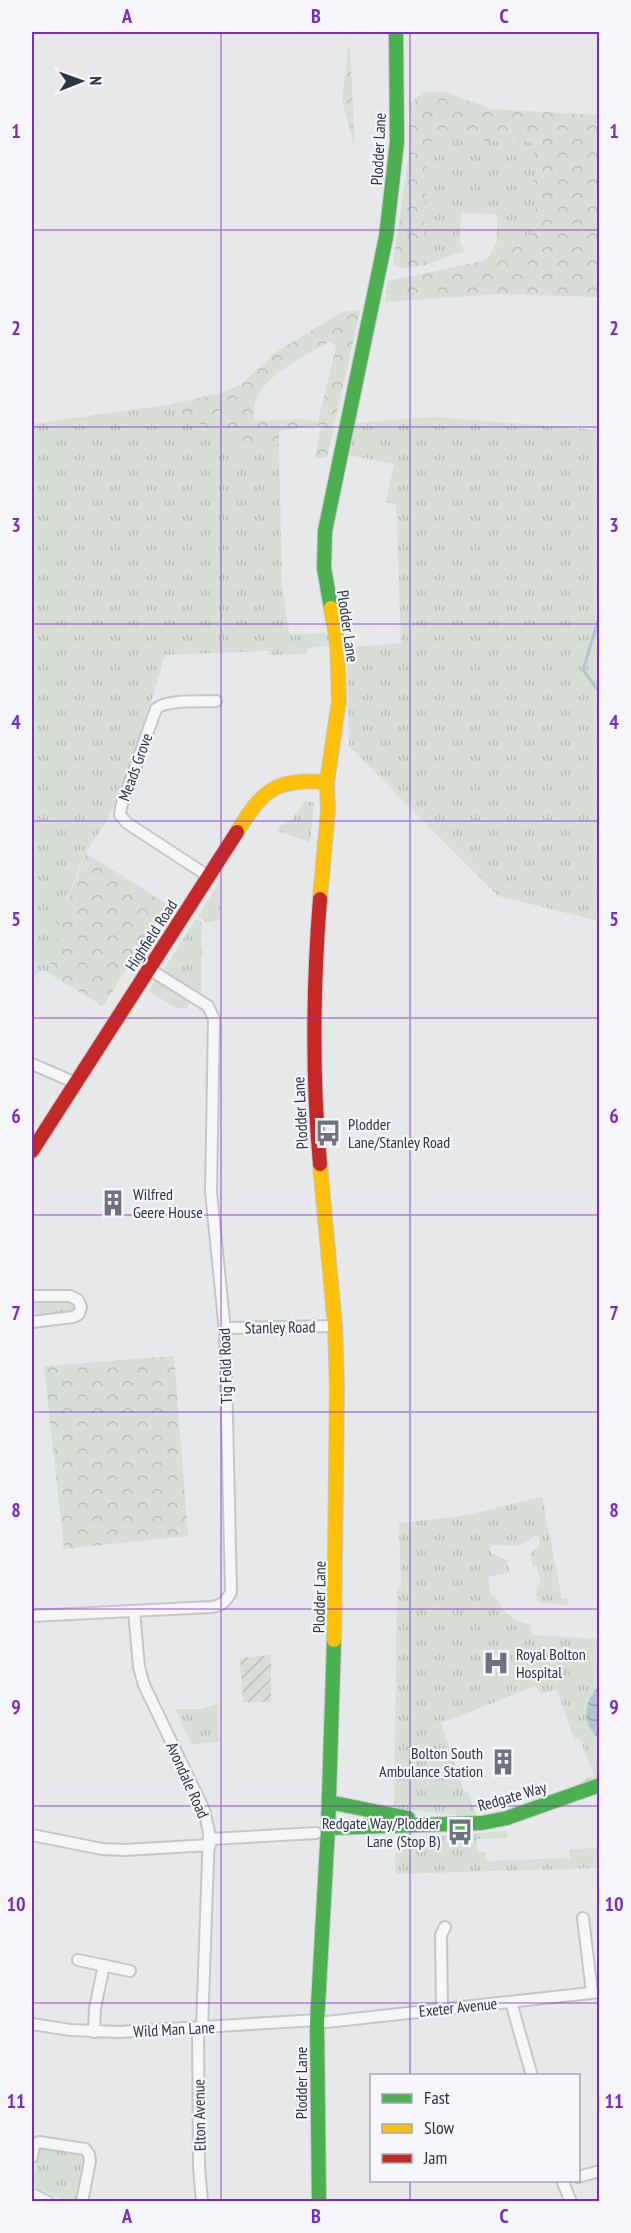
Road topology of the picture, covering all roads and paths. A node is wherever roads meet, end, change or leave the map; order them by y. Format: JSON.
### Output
{"nodes":[{"id":1,"x":396,"y":32,"type":"edge"},
{"id":2,"x":216,"y":701,"type":"dead end"},
{"id":3,"x":327,"y":782,"type":"junction"},
{"id":4,"x":208,"y":876,"type":"junction"},
{"id":5,"x":149,"y":969,"type":"junction"},
{"id":6,"x":32,"y":1064,"type":"edge"},
{"id":7,"x":76,"y":1083,"type":"junction"},
{"id":8,"x":32,"y":1151,"type":"edge"},
{"id":9,"x":32,"y":1296,"type":"edge"},
{"id":10,"x":32,"y":1322,"type":"edge"},
{"id":11,"x":335,"y":1326,"type":"junction"},
{"id":12,"x":225,"y":1328,"type":"junction"},
{"id":13,"x":134,"y":1611,"type":"junction"},
{"id":14,"x":32,"y":1616,"type":"edge"},
{"id":15,"x":600,"y":1785,"type":"edge"},
{"id":16,"x":329,"y":1802,"type":"junction"},
{"id":17,"x":431,"y":1824,"type":"junction"},
{"id":18,"x":322,"y":1831,"type":"junction"},
{"id":19,"x":32,"y":1835,"type":"edge"},
{"id":20,"x":210,"y":1842,"type":"junction"},
{"id":21,"x":583,"y":1918,"type":"dead end"},
{"id":22,"x":445,"y":1927,"type":"dead end"},
{"id":23,"x":78,"y":1960,"type":"dead end"},
{"id":24,"x":104,"y":1965,"type":"junction"},
{"id":25,"x":130,"y":1971,"type":"dead end"},
{"id":26,"x":596,"y":1992,"type":"edge"},
{"id":27,"x":511,"y":2002,"type":"junction"},
{"id":28,"x":442,"y":2009,"type":"junction"},
{"id":29,"x":318,"y":2021,"type":"junction"},
{"id":30,"x":32,"y":2024,"type":"edge"},
{"id":31,"x":200,"y":2028,"type":"junction"},
{"id":32,"x":94,"y":2032,"type":"junction"},
{"id":33,"x":531,"y":2074,"type":"edge"},
{"id":34,"x":32,"y":2157,"type":"edge"},
{"id":35,"x":600,"y":2171,"type":"edge"},
{"id":36,"x":580,"y":2178,"type":"edge"},
{"id":37,"x":564,"y":2182,"type":"edge"},
{"id":38,"x":32,"y":2194,"type":"edge"},
{"id":39,"x":48,"y":2202,"type":"edge"},
{"id":40,"x":82,"y":2202,"type":"edge"},
{"id":41,"x":202,"y":2202,"type":"edge"},
{"id":42,"x":319,"y":2202,"type":"edge"},
{"id":43,"x":571,"y":2202,"type":"edge"}],
"edges":[{"from":1,"to":3,"type":"main road","name":"Plodder Lane"},
{"from":2,"to":4,"type":"street","name":"Meads Grove"},
{"from":3,"to":4,"type":"main road","name":"Highfield Road"},
{"from":3,"to":11,"type":"main road","name":"Plodder Lane"},
{"from":4,"to":5,"type":"main road","name":"Highfield Road"},
{"from":5,"to":7,"type":"main road","name":"Highfield Road"},
{"from":5,"to":12,"type":"street","name":"Tig Fold Road"},
{"from":6,"to":7,"type":"street"},
{"from":7,"to":8,"type":"main road","name":"Highfield Road"},
{"from":9,"to":10,"type":"street"},
{"from":11,"to":12,"type":"street","name":"Stanley Road"},
{"from":11,"to":16,"type":"main road","name":"Plodder Lane"},
{"from":12,"to":13,"type":"street","name":"Tig Fold Road"},
{"from":13,"to":14,"type":"street","name":"Tig Fold Road"},
{"from":13,"to":20,"type":"street","name":"Avondale Road"},
{"from":15,"to":17,"type":"main road","name":"Redgate Way"},
{"from":16,"to":17,"type":"main road","name":"Redgate Way"},
{"from":16,"to":18,"type":"main road","name":"Plodder Lane"},
{"from":17,"to":18,"type":"main road","name":"Redgate Way"},
{"from":18,"to":20,"type":"street"},
{"from":18,"to":29,"type":"main road","name":"Plodder Lane"},
{"from":19,"to":20,"type":"street"},
{"from":20,"to":31,"type":"street","name":"Avondale Road"},
{"from":21,"to":26,"type":"street"},
{"from":22,"to":28,"type":"street"},
{"from":23,"to":24,"type":"street"},
{"from":24,"to":25,"type":"street"},
{"from":24,"to":32,"type":"street"},
{"from":26,"to":27,"type":"street","name":"Exeter Avenue"},
{"from":27,"to":28,"type":"street","name":"Exeter Avenue"},
{"from":27,"to":33,"type":"street"},
{"from":28,"to":29,"type":"street","name":"Exeter Avenue"},
{"from":29,"to":31,"type":"street","name":"Wild Man Lane"},
{"from":29,"to":42,"type":"main road","name":"Plodder Lane"},
{"from":30,"to":32,"type":"street","name":"Wild Man Lane"},
{"from":31,"to":32,"type":"street","name":"Wild Man Lane"},
{"from":31,"to":41,"type":"street","name":"Elton Avenue"},
{"from":34,"to":40,"type":"street"},
{"from":35,"to":36,"type":"street"},
{"from":37,"to":43,"type":"street"},
{"from":38,"to":39,"type":"street"}]}
